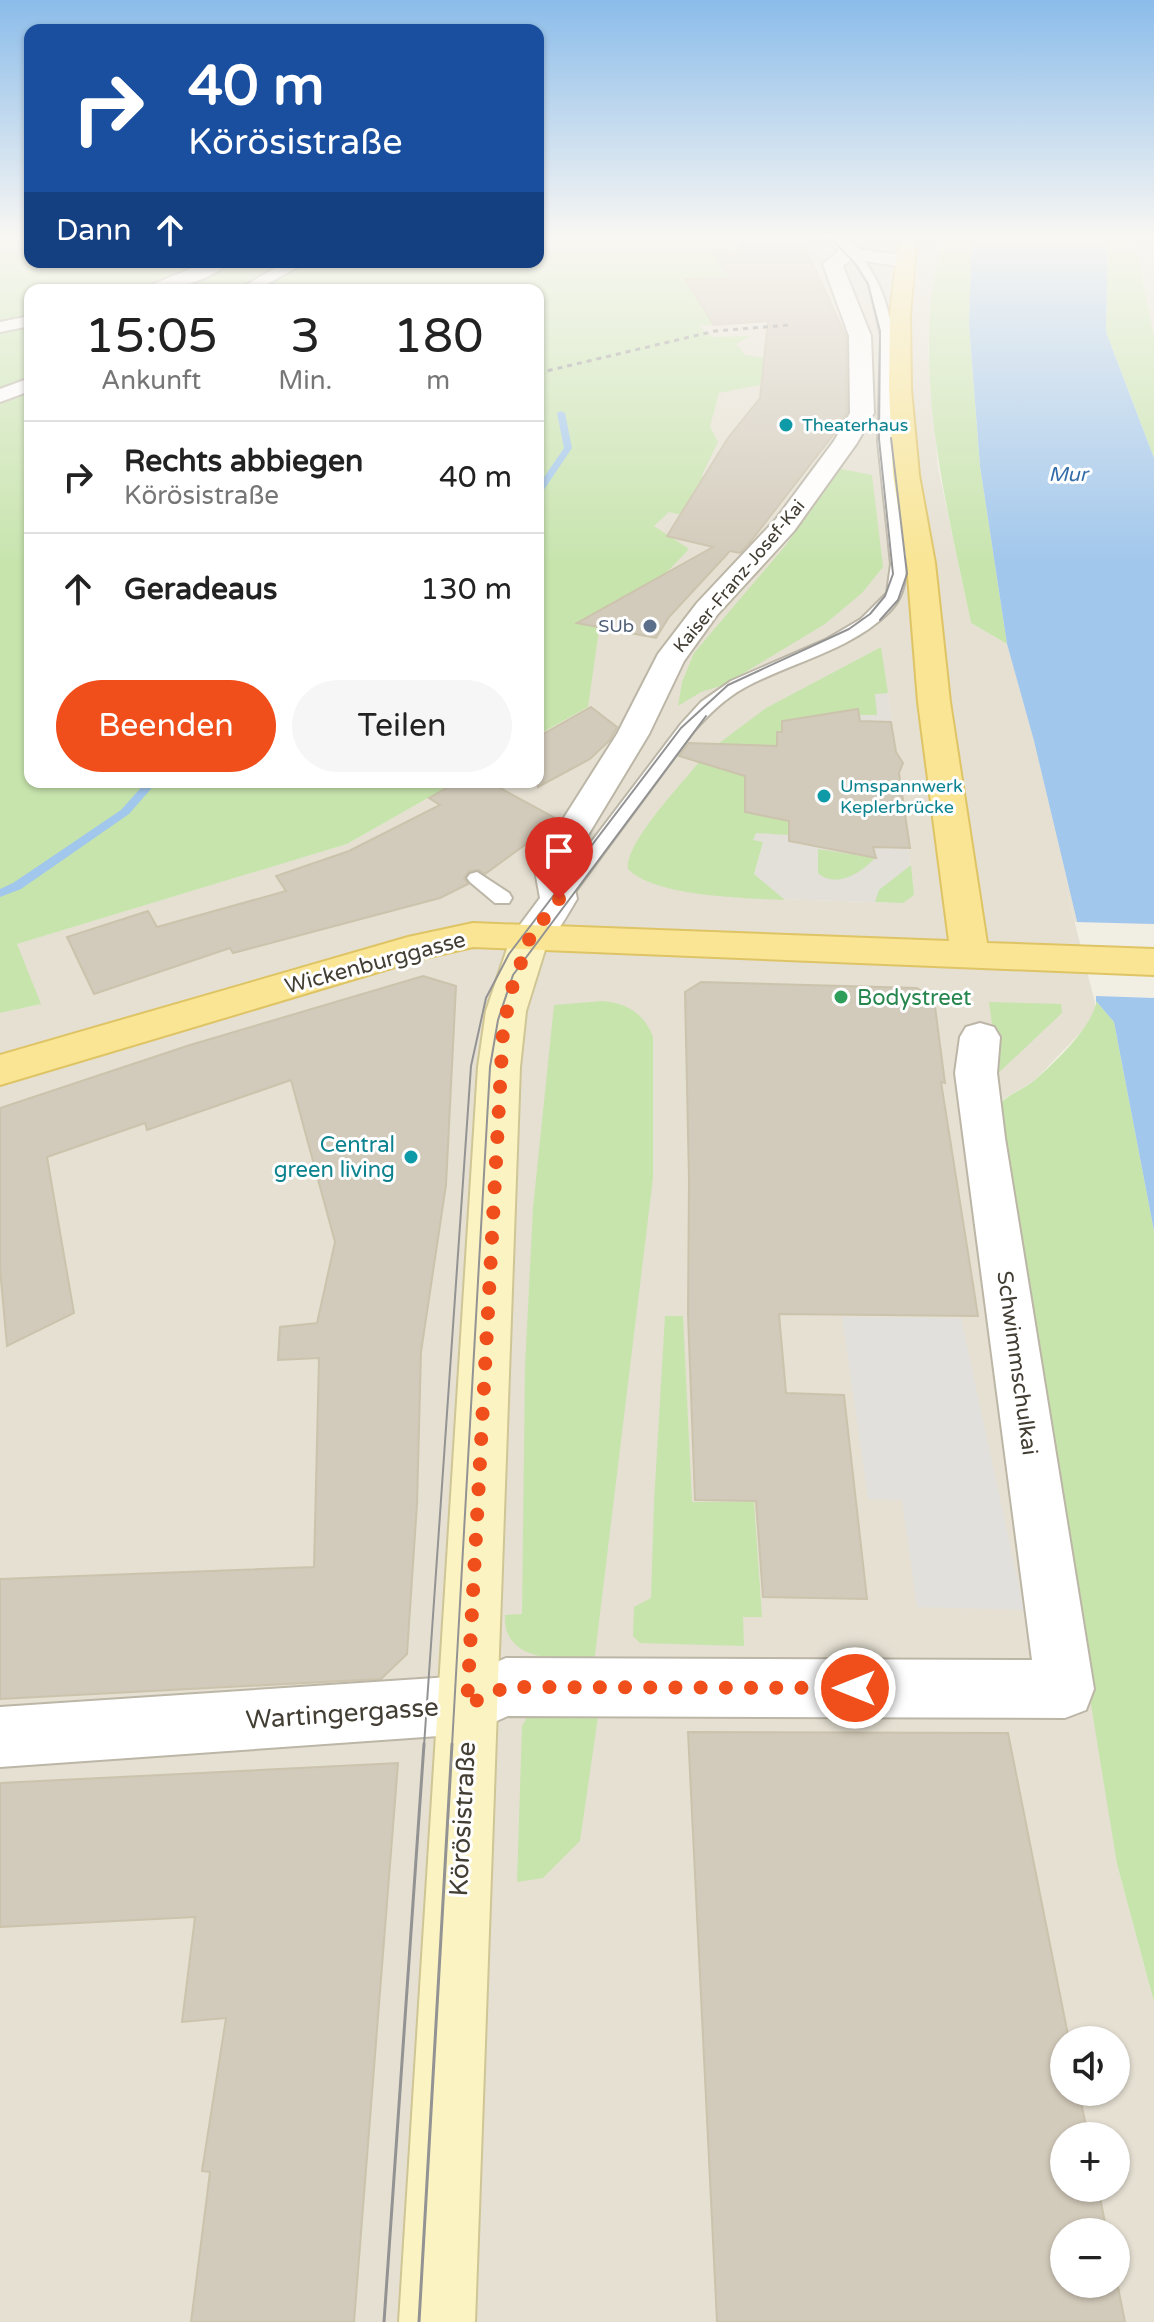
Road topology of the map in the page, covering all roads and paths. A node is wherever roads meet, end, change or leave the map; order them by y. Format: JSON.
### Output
{"nodes":[{"id":1,"x":860,"y":347,"type":"edge"},
{"id":2,"x":887,"y":347,"type":"edge"},
{"id":3,"x":901,"y":347,"type":"edge"},
{"id":4,"x":24,"y":386,"type":"edge"},
{"id":5,"x":0,"y":396,"type":"edge"},
{"id":6,"x":477,"y":878,"type":"dead end"},
{"id":7,"x":502,"y":898,"type":"dead end"},
{"id":8,"x":559,"y":899,"type":"junction"},
{"id":9,"x":530,"y":937,"type":"junction"},
{"id":10,"x":970,"y":957,"type":"junction"},
{"id":11,"x":1154,"y":962,"type":"edge"},
{"id":12,"x":980,"y":1037,"type":"dead end"},
{"id":13,"x":0,"y":1070,"type":"edge"},
{"id":14,"x":1065,"y":1689,"type":"joint"},
{"id":15,"x":467,"y":1705,"type":"junction"},
{"id":16,"x":0,"y":1737,"type":"edge"},
{"id":17,"x":437,"y":2322,"type":"edge"}],
"edges":[{"from":1,"to":8,"type":"street","name":"Kaiser-Franz-Josef-Kai"},
{"from":2,"to":8,"type":"lane"},
{"from":3,"to":10,"type":"main road"},
{"from":4,"to":5,"type":"street"},
{"from":6,"to":7,"type":"lane"},
{"from":8,"to":9,"type":"street"},
{"from":9,"to":10,"type":"main road","name":"Wickenburggasse"},
{"from":9,"to":13,"type":"main road","name":"Wickenburggasse"},
{"from":9,"to":15,"type":"main road","name":"Körösistraße"},
{"from":10,"to":11,"type":"main road","name":"Wickenburggasse"},
{"from":12,"to":14,"type":"street","name":"Schwimmschulkai"},
{"from":14,"to":15,"type":"street","name":"Wartingergasse"},
{"from":15,"to":16,"type":"street","name":"Wartingergasse"},
{"from":15,"to":17,"type":"main road","name":"Körösistraße"}]}
